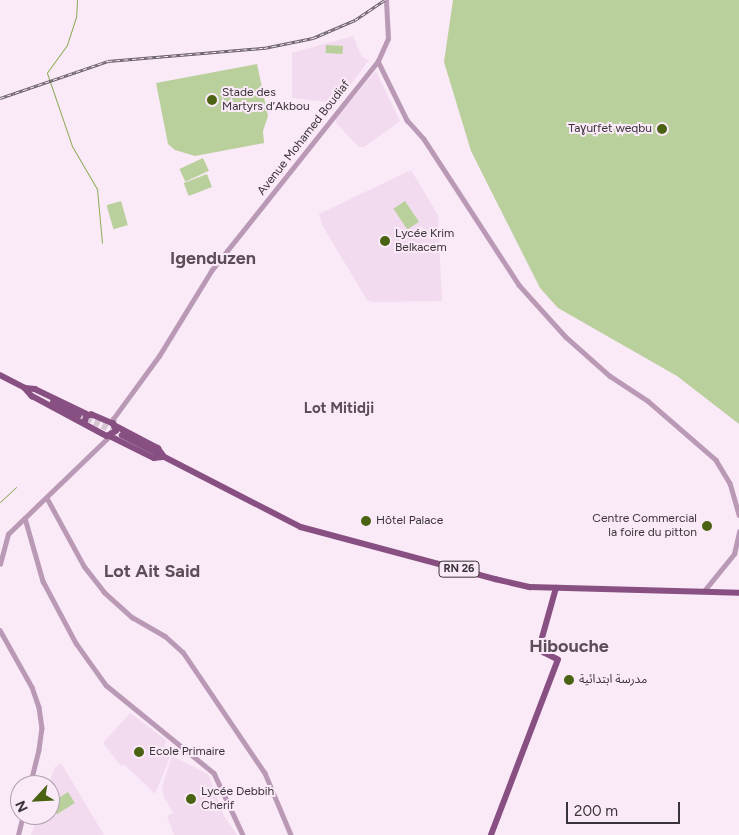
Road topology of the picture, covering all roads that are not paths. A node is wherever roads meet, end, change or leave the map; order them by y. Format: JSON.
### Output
{"nodes":[{"id":1,"x":386,"y":0,"type":"edge"},
{"id":2,"x":378,"y":61,"type":"junction"},
{"id":3,"x":0,"y":375,"type":"edge"},
{"id":4,"x":25,"y":388,"type":"junction"},
{"id":5,"x":79,"y":415,"type":"tunnel mouth"},
{"id":6,"x":89,"y":415,"type":"junction"},
{"id":7,"x":114,"y":422,"type":"junction"},
{"id":8,"x":85,"y":423,"type":"junction"},
{"id":9,"x":98,"y":429,"type":"junction"},
{"id":10,"x":122,"y":435,"type":"tunnel mouth"},
{"id":11,"x":110,"y":436,"type":"junction"},
{"id":12,"x":98,"y":446,"type":"junction"},
{"id":13,"x":164,"y":456,"type":"junction"},
{"id":14,"x":47,"y":498,"type":"junction"},
{"id":15,"x":739,"y":514,"type":"edge"},
{"id":16,"x":24,"y":518,"type":"junction"},
{"id":17,"x":739,"y":532,"type":"edge"},
{"id":18,"x":0,"y":564,"type":"edge"},
{"id":19,"x":556,"y":588,"type":"junction"},
{"id":20,"x":704,"y":591,"type":"junction"},
{"id":21,"x":739,"y":593,"type":"edge"},
{"id":22,"x":0,"y":630,"type":"edge"},
{"id":23,"x":33,"y":775,"type":"edge"},
{"id":24,"x":243,"y":835,"type":"edge"},
{"id":25,"x":291,"y":835,"type":"edge"},
{"id":26,"x":491,"y":835,"type":"edge"}],
"edges":[{"from":1,"to":2,"type":"street","name":"Avenue Mohamed Boudiaf"},
{"from":2,"to":7,"type":"street","name":"Avenue Mohamed Boudiaf"},
{"from":2,"to":15,"type":"street"},
{"from":3,"to":4,"type":"main road","number":"RN 26"},
{"from":4,"to":5,"type":"main road","number":"RN 26"},
{"from":4,"to":6,"type":"main road","number":"RN 26"},
{"from":4,"to":8,"type":"main road","number":"RN 26"},
{"from":6,"to":7,"type":"main road","number":"RN 26"},
{"from":6,"to":8,"type":"main road"},
{"from":7,"to":11,"type":"main road"},
{"from":7,"to":13,"type":"main road","number":"RN 26"},
{"from":8,"to":9,"type":"main road","number":"RN 26"},
{"from":9,"to":11,"type":"main road","number":"RN 26"},
{"from":9,"to":12,"type":"street"},
{"from":10,"to":13,"type":"main road","number":"RN 26"},
{"from":11,"to":12,"type":"street"},
{"from":11,"to":13,"type":"main road","number":"RN 26"},
{"from":12,"to":14,"type":"street"},
{"from":13,"to":19,"type":"main road","number":"RN 26"},
{"from":14,"to":16,"type":"street"},
{"from":14,"to":25,"type":"street"},
{"from":16,"to":18,"type":"street"},
{"from":16,"to":24,"type":"street"},
{"from":17,"to":20,"type":"street"},
{"from":19,"to":20,"type":"main road","number":"RN 26"},
{"from":19,"to":26,"type":"main road"},
{"from":20,"to":21,"type":"main road","number":"RN 26"},
{"from":22,"to":23,"type":"street"}]}
